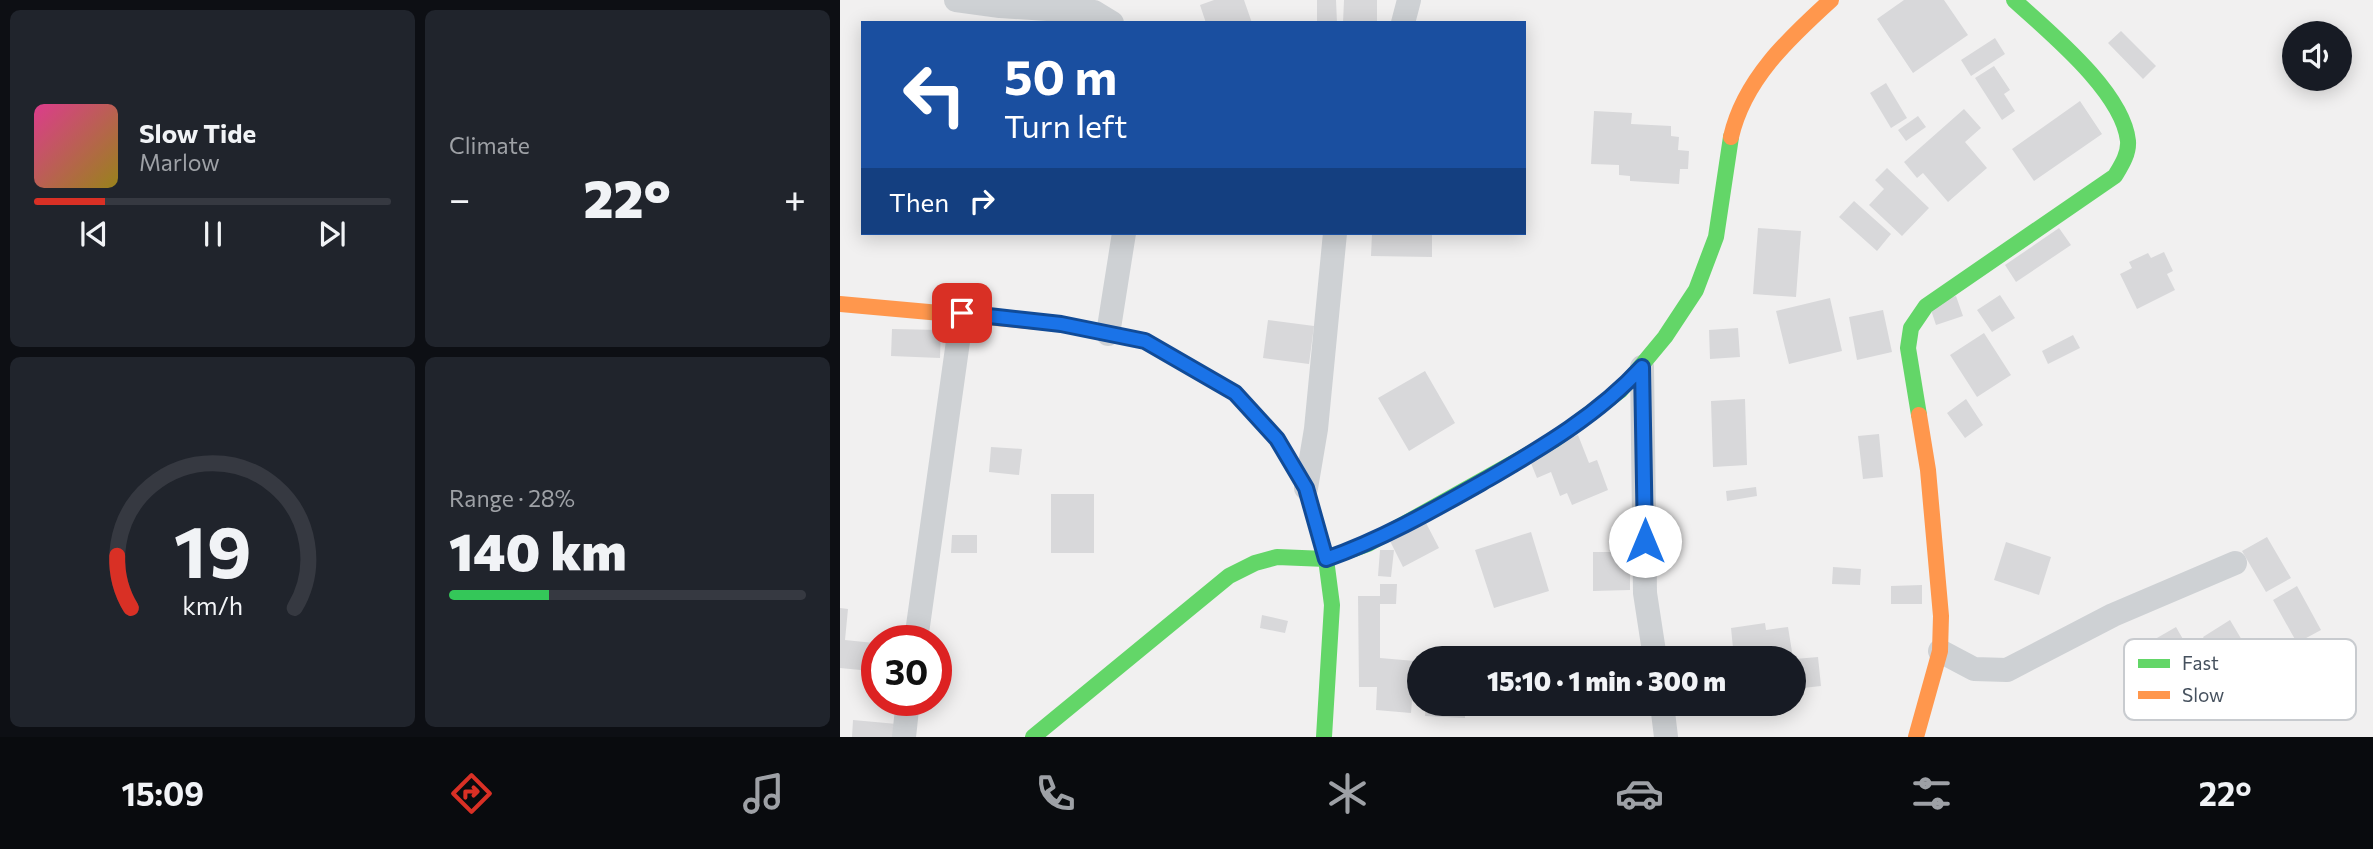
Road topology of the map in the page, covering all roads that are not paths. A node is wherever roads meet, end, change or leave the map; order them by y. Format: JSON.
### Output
{"nodes":[{"id":1,"x":956,"y":0,"type":"edge"},
{"id":2,"x":1409,"y":0,"type":"edge"},
{"id":3,"x":1830,"y":0,"type":"edge"},
{"id":4,"x":2014,"y":0,"type":"edge"},
{"id":5,"x":1109,"y":21,"type":"edge"},
{"id":6,"x":1404,"y":21,"type":"edge"},
{"id":7,"x":1124,"y":235,"type":"edge"},
{"id":8,"x":1335,"y":235,"type":"edge"},
{"id":9,"x":840,"y":304,"type":"edge"},
{"id":10,"x":962,"y":313,"type":"junction"},
{"id":11,"x":1108,"y":334,"type":"junction"},
{"id":12,"x":1642,"y":367,"type":"junction"},
{"id":13,"x":1306,"y":488,"type":"junction"},
{"id":14,"x":1326,"y":559,"type":"junction"},
{"id":15,"x":2235,"y":563,"type":"dead end"},
{"id":16,"x":918,"y":625,"type":"edge"},
{"id":17,"x":1653,"y":646,"type":"edge"},
{"id":18,"x":1940,"y":650,"type":"junction"},
{"id":19,"x":906,"y":716,"type":"edge"},
{"id":20,"x":1663,"y":716,"type":"edge"},
{"id":21,"x":904,"y":737,"type":"edge"},
{"id":22,"x":1032,"y":737,"type":"edge"},
{"id":23,"x":1324,"y":737,"type":"edge"},
{"id":24,"x":1666,"y":737,"type":"edge"},
{"id":25,"x":1916,"y":737,"type":"edge"}],
"edges":[{"from":1,"to":5,"type":"street"},
{"from":2,"to":6,"type":"street"},
{"from":3,"to":12,"type":"street"},
{"from":4,"to":18,"type":"street"},
{"from":7,"to":11,"type":"street"},
{"from":8,"to":13,"type":"street"},
{"from":9,"to":10,"type":"street"},
{"from":10,"to":11,"type":"street"},
{"from":10,"to":16,"type":"street"},
{"from":11,"to":13,"type":"street"},
{"from":12,"to":14,"type":"street"},
{"from":12,"to":17,"type":"street"},
{"from":13,"to":14,"type":"street"},
{"from":14,"to":22,"type":"street"},
{"from":14,"to":23,"type":"street"},
{"from":15,"to":18,"type":"street"},
{"from":18,"to":25,"type":"street"},
{"from":19,"to":21,"type":"street"},
{"from":20,"to":24,"type":"street"}]}
